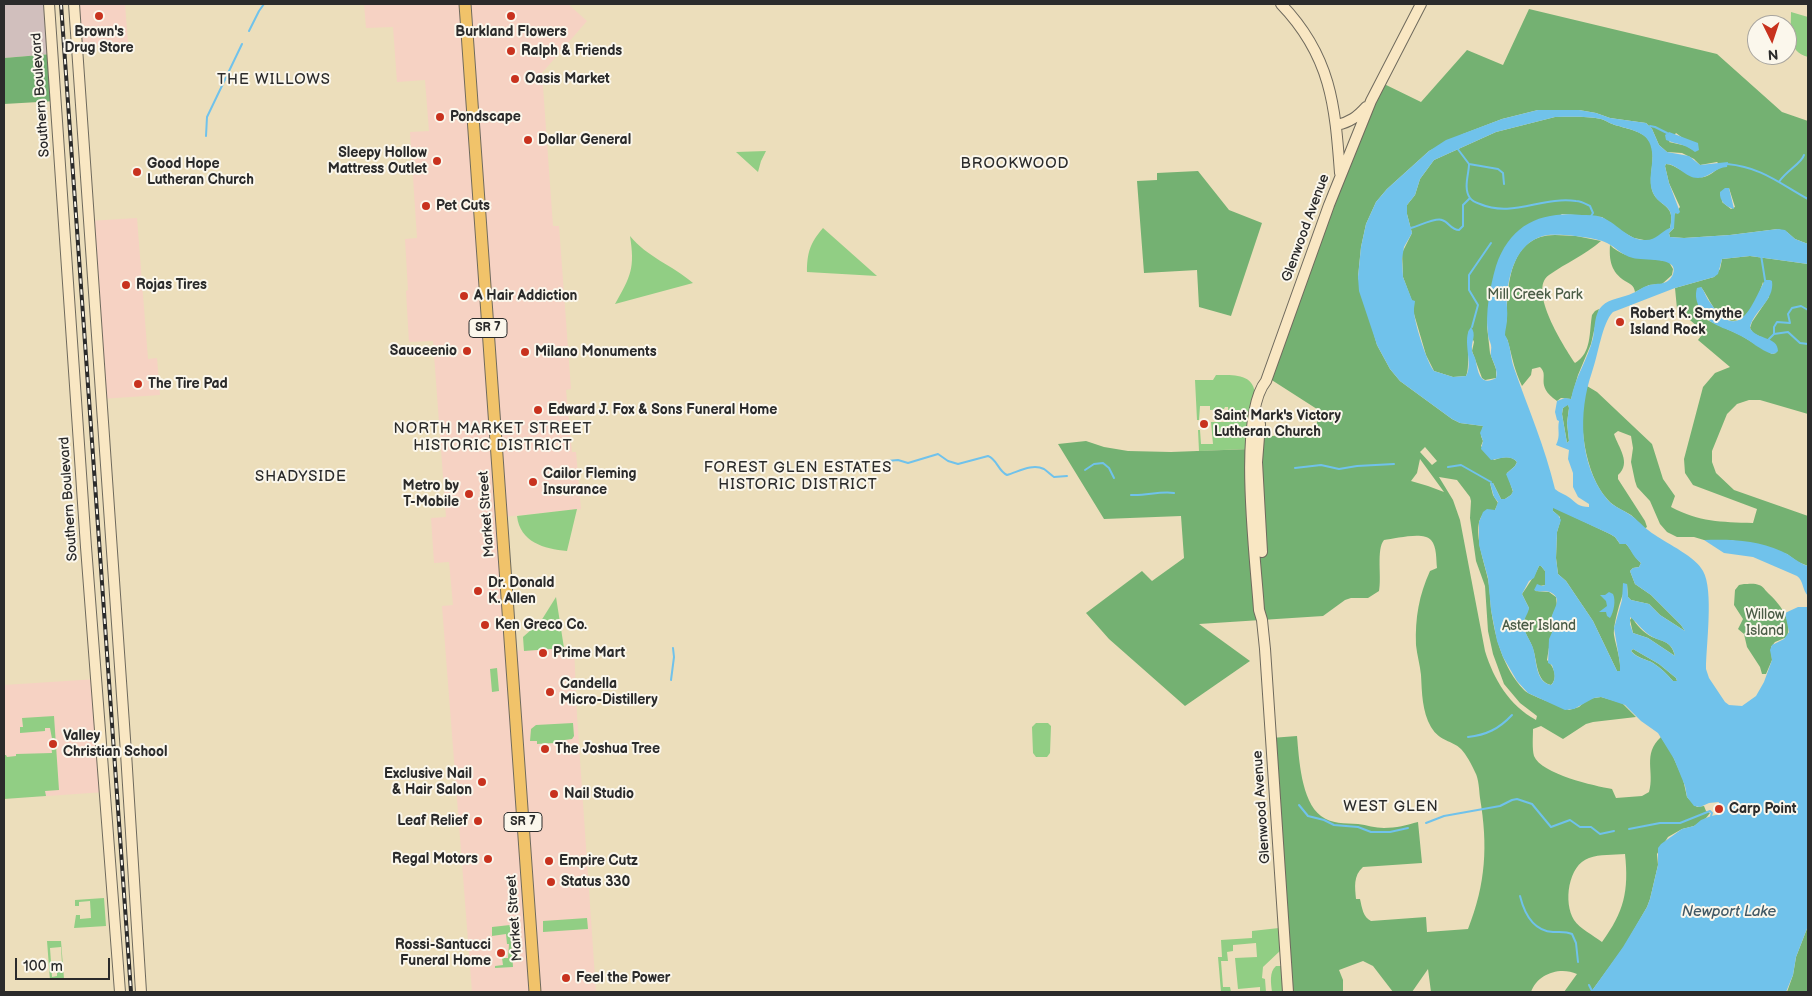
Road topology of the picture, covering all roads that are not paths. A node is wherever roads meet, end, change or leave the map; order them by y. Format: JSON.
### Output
{"nodes":[{"id":1,"x":49,"y":4,"type":"edge"},
{"id":2,"x":74,"y":4,"type":"edge"},
{"id":3,"x":465,"y":4,"type":"edge"},
{"id":4,"x":1282,"y":4,"type":"edge"},
{"id":5,"x":1421,"y":4,"type":"edge"},
{"id":6,"x":1371,"y":100,"type":"junction"},
{"id":7,"x":1337,"y":125,"type":"junction"},
{"id":8,"x":1340,"y":176,"type":"junction"},
{"id":9,"x":120,"y":992,"type":"edge"},
{"id":10,"x":141,"y":992,"type":"edge"},
{"id":11,"x":535,"y":992,"type":"edge"},
{"id":12,"x":1288,"y":992,"type":"edge"}],
"edges":[{"from":1,"to":9,"type":"street","name":"Southern Boulevard"},
{"from":2,"to":10,"type":"street"},
{"from":3,"to":11,"type":"main road","name":"Market Street","number":"SR 7"},
{"from":4,"to":7,"type":"street","name":"Glenwood Avenue"},
{"from":5,"to":6,"type":"street"},
{"from":6,"to":7,"type":"street"},
{"from":6,"to":8,"type":"street"},
{"from":7,"to":8,"type":"street","name":"Glenwood Avenue"},
{"from":8,"to":12,"type":"street","name":"Glenwood Avenue"}]}
